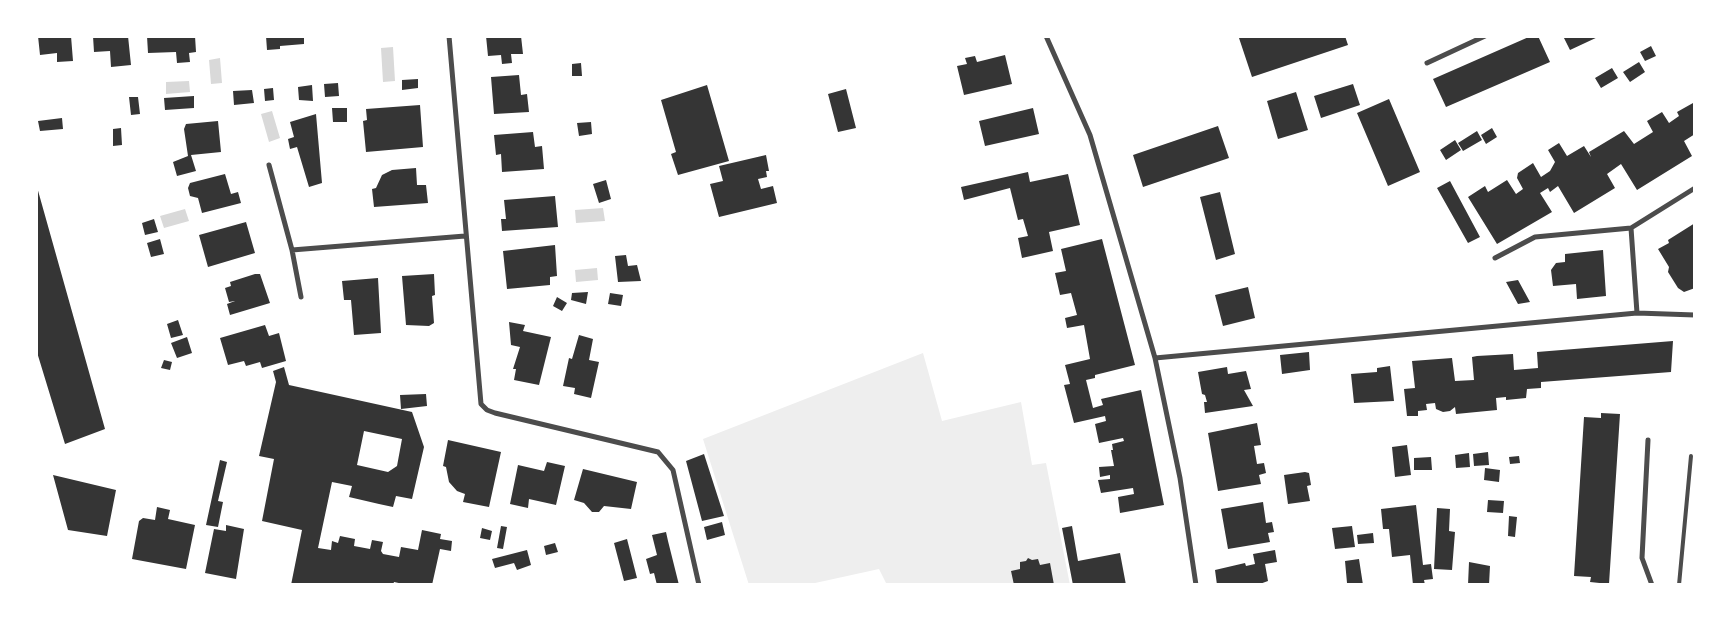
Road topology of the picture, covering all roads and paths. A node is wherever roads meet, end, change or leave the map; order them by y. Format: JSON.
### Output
{"nodes":[{"id":1,"x":450,"y":36,"type":"edge"},
{"id":2,"x":1046,"y":36,"type":"edge"},
{"id":3,"x":1485,"y":36,"type":"edge"},
{"id":4,"x":1427,"y":63,"type":"dead end"},
{"id":5,"x":269,"y":165,"type":"dead end"},
{"id":6,"x":1695,"y":188,"type":"edge"},
{"id":7,"x":1630,"y":228,"type":"junction"},
{"id":8,"x":465,"y":236,"type":"junction"},
{"id":9,"x":292,"y":250,"type":"junction"},
{"id":10,"x":1495,"y":258,"type":"dead end"},
{"id":11,"x":302,"y":297,"type":"dead end"},
{"id":12,"x":1637,"y":313,"type":"junction"},
{"id":13,"x":1695,"y":315,"type":"edge"},
{"id":14,"x":1155,"y":358,"type":"junction"},
{"id":15,"x":1648,"y":440,"type":"dead end"},
{"id":16,"x":1691,"y":456,"type":"dead end"},
{"id":17,"x":699,"y":585,"type":"edge"},
{"id":18,"x":1196,"y":585,"type":"edge"},
{"id":19,"x":1652,"y":585,"type":"edge"},
{"id":20,"x":1679,"y":585,"type":"edge"}],
"edges":[{"from":1,"to":8,"type":"street"},
{"from":2,"to":14,"type":"street"},
{"from":3,"to":4,"type":"street"},
{"from":5,"to":9,"type":"street"},
{"from":6,"to":7,"type":"street"},
{"from":7,"to":10,"type":"street"},
{"from":7,"to":12,"type":"street"},
{"from":8,"to":9,"type":"street"},
{"from":8,"to":17,"type":"street"},
{"from":9,"to":11,"type":"street"},
{"from":12,"to":13,"type":"street"},
{"from":12,"to":14,"type":"street"},
{"from":14,"to":18,"type":"street"},
{"from":15,"to":19,"type":"street"},
{"from":16,"to":20,"type":"lane"}]}
